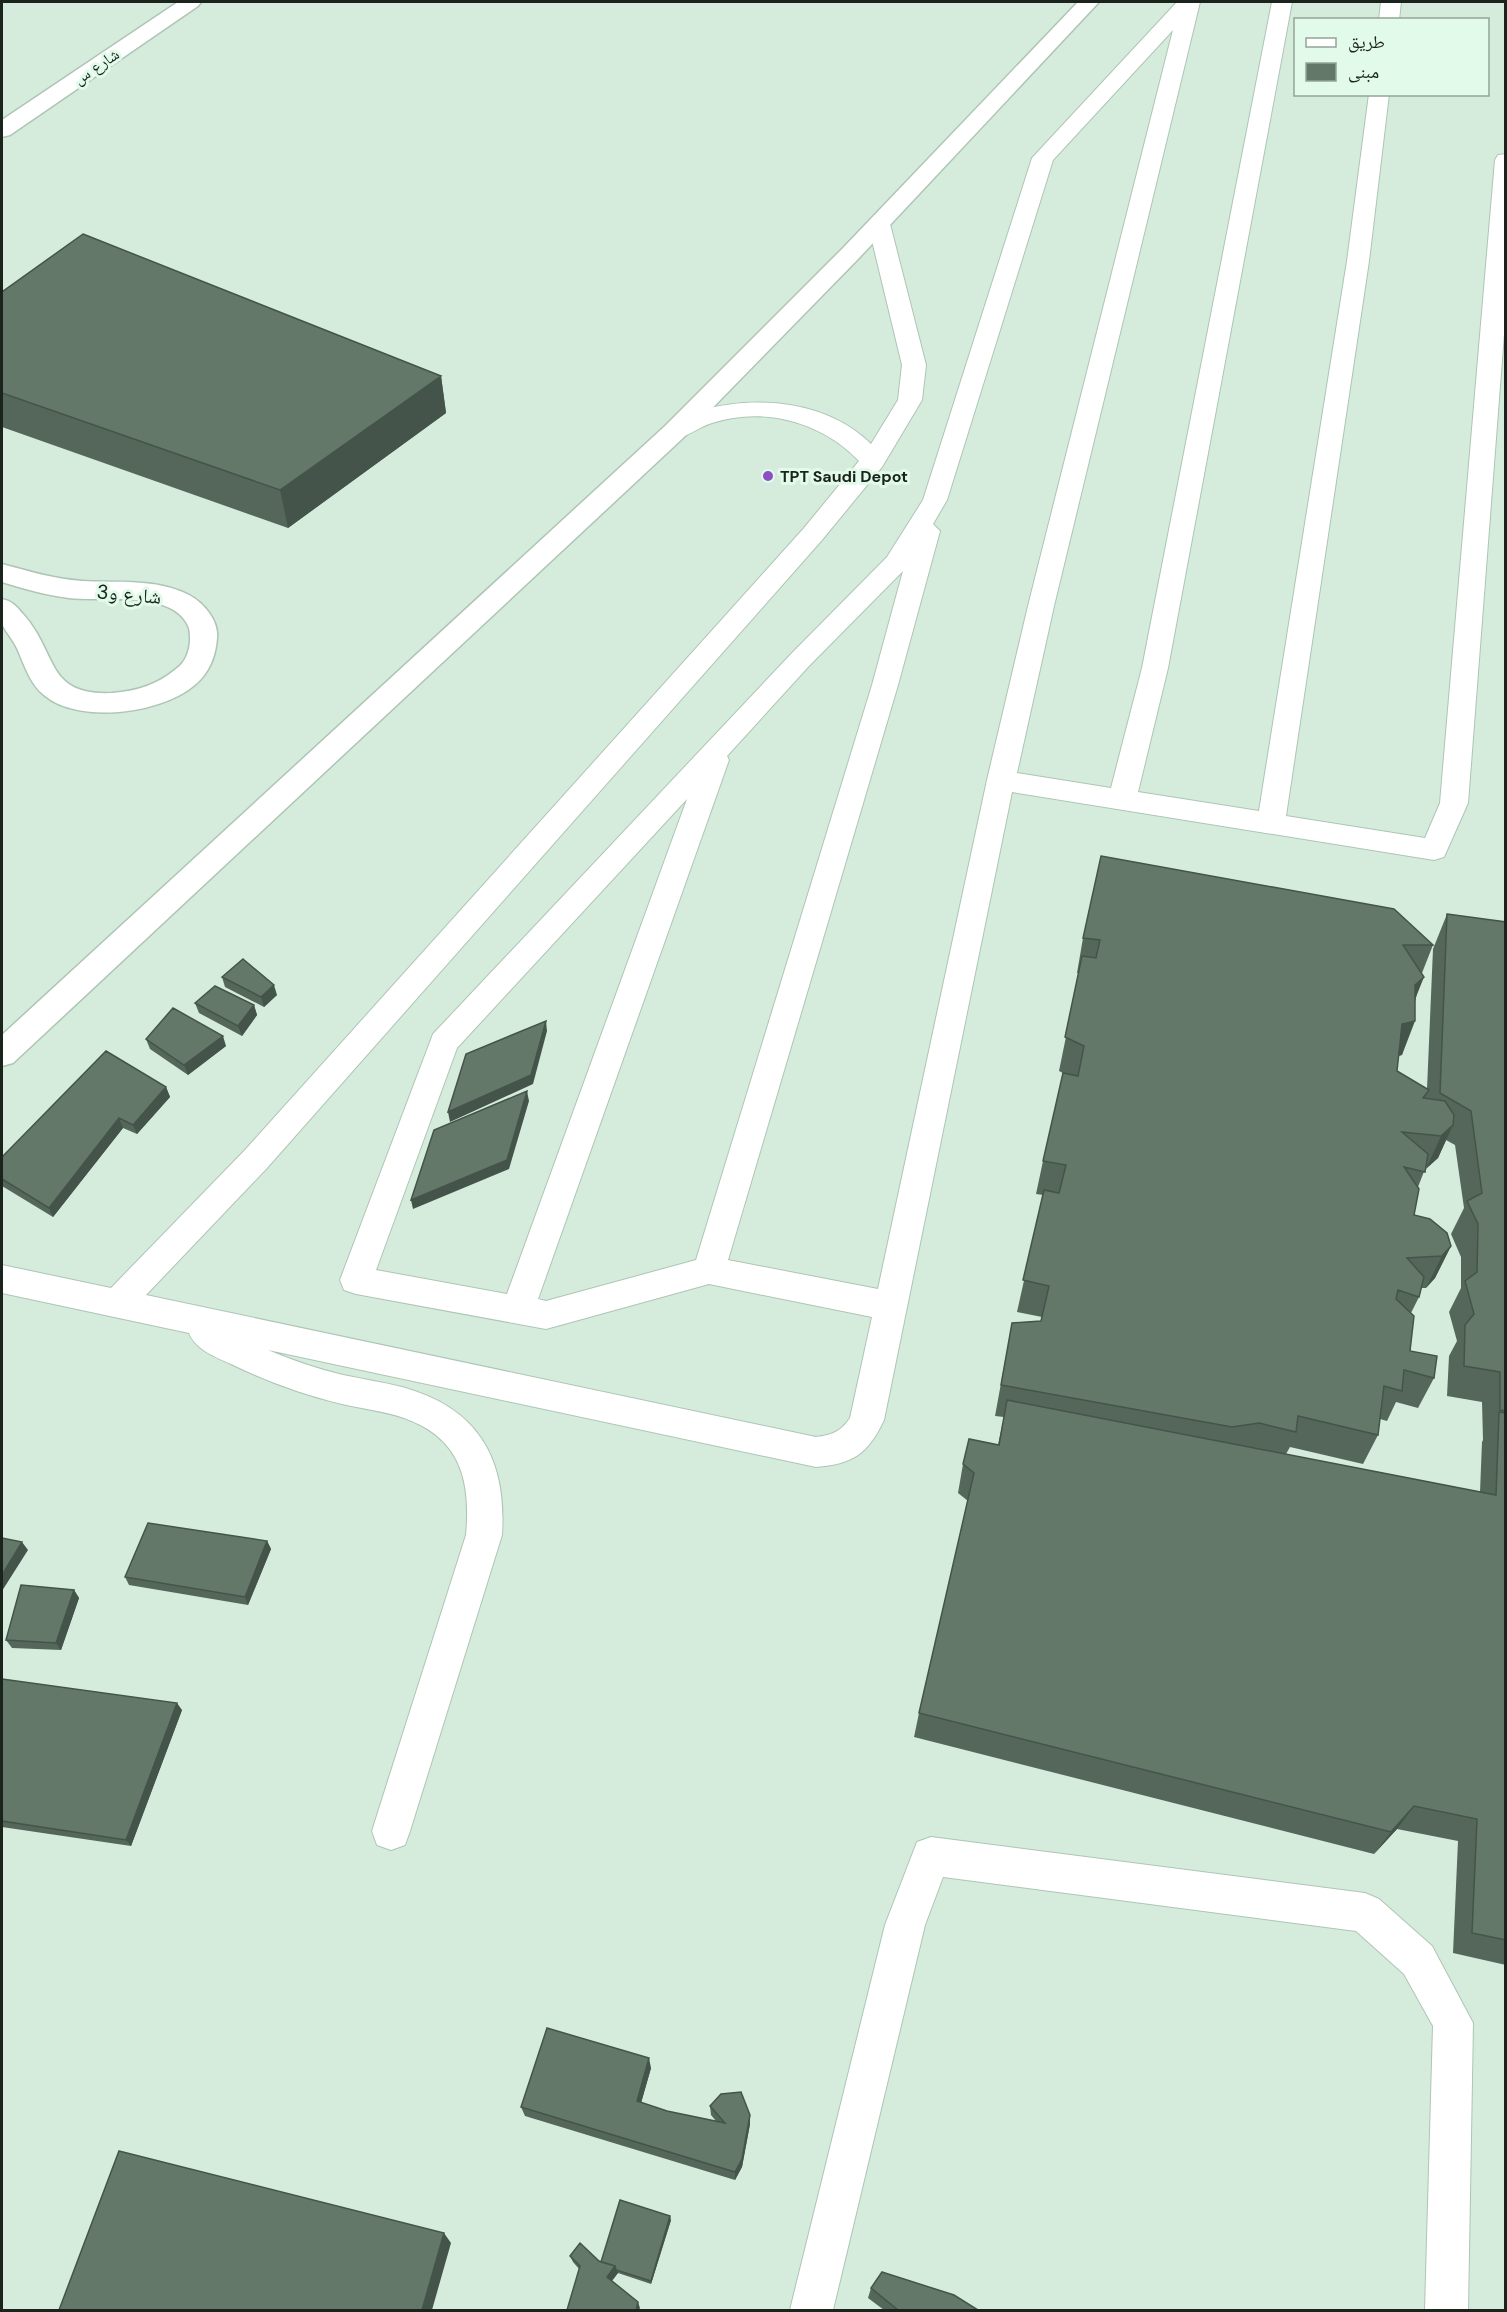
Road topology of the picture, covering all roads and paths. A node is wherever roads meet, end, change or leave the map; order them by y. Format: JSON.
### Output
{"nodes":[{"id":1,"x":191,"y":2,"type":"edge"},
{"id":2,"x":1089,"y":2,"type":"edge"},
{"id":3,"x":1189,"y":2,"type":"edge"},
{"id":4,"x":1282,"y":2,"type":"edge"},
{"id":5,"x":1391,"y":2,"type":"edge"},
{"id":6,"x":1389,"y":18,"type":"edge"},
{"id":7,"x":1379,"y":96,"type":"edge"},
{"id":8,"x":2,"y":130,"type":"edge"},
{"id":9,"x":1506,"y":160,"type":"edge"},
{"id":10,"x":879,"y":224,"type":"junction"},
{"id":11,"x":674,"y":432,"type":"junction"},
{"id":12,"x":873,"y":460,"type":"junction"},
{"id":13,"x":936,"y":500,"type":"junction"},
{"id":14,"x":2,"y":573,"type":"edge"},
{"id":15,"x":2,"y":608,"type":"edge"},
{"id":16,"x":719,"y":747,"type":"junction"},
{"id":17,"x":1001,"y":780,"type":"junction"},
{"id":18,"x":1122,"y":799,"type":"junction"},
{"id":19,"x":1271,"y":824,"type":"junction"},
{"id":20,"x":2,"y":1054,"type":"edge"},
{"id":21,"x":709,"y":1270,"type":"junction"},
{"id":22,"x":2,"y":1279,"type":"edge"},
{"id":23,"x":117,"y":1304,"type":"junction"},
{"id":24,"x":890,"y":1306,"type":"junction"},
{"id":25,"x":518,"y":1310,"type":"junction"},
{"id":26,"x":179,"y":1317,"type":"junction"},
{"id":27,"x":391,"y":1831,"type":"dead end"},
{"id":28,"x":811,"y":2310,"type":"edge"},
{"id":29,"x":1447,"y":2310,"type":"edge"}],
"edges":[{"from":1,"to":8,"type":"street","name":"شارع س"},
{"from":2,"to":10,"type":"street"},
{"from":3,"to":13,"type":"lane"},
{"from":3,"to":17,"type":"lane"},
{"from":4,"to":18,"type":"lane"},
{"from":5,"to":6,"type":"lane"},
{"from":7,"to":19,"type":"lane"},
{"from":9,"to":19,"type":"lane"},
{"from":10,"to":11,"type":"street"},
{"from":10,"to":12,"type":"lane"},
{"from":11,"to":12,"type":"lane"},
{"from":11,"to":20,"type":"street"},
{"from":12,"to":23,"type":"lane"},
{"from":13,"to":16,"type":"lane"},
{"from":13,"to":21,"type":"lane"},
{"from":14,"to":15,"type":"street","name":"شارع و3"},
{"from":16,"to":25,"type":"lane"},
{"from":16,"to":25,"type":"lane"},
{"from":17,"to":18,"type":"lane"},
{"from":17,"to":24,"type":"lane"},
{"from":18,"to":19,"type":"lane"},
{"from":21,"to":24,"type":"lane"},
{"from":21,"to":25,"type":"lane"},
{"from":22,"to":23,"type":"lane"},
{"from":23,"to":26,"type":"lane"},
{"from":24,"to":26,"type":"lane"},
{"from":26,"to":27,"type":"lane"},
{"from":28,"to":29,"type":"lane"}]}
